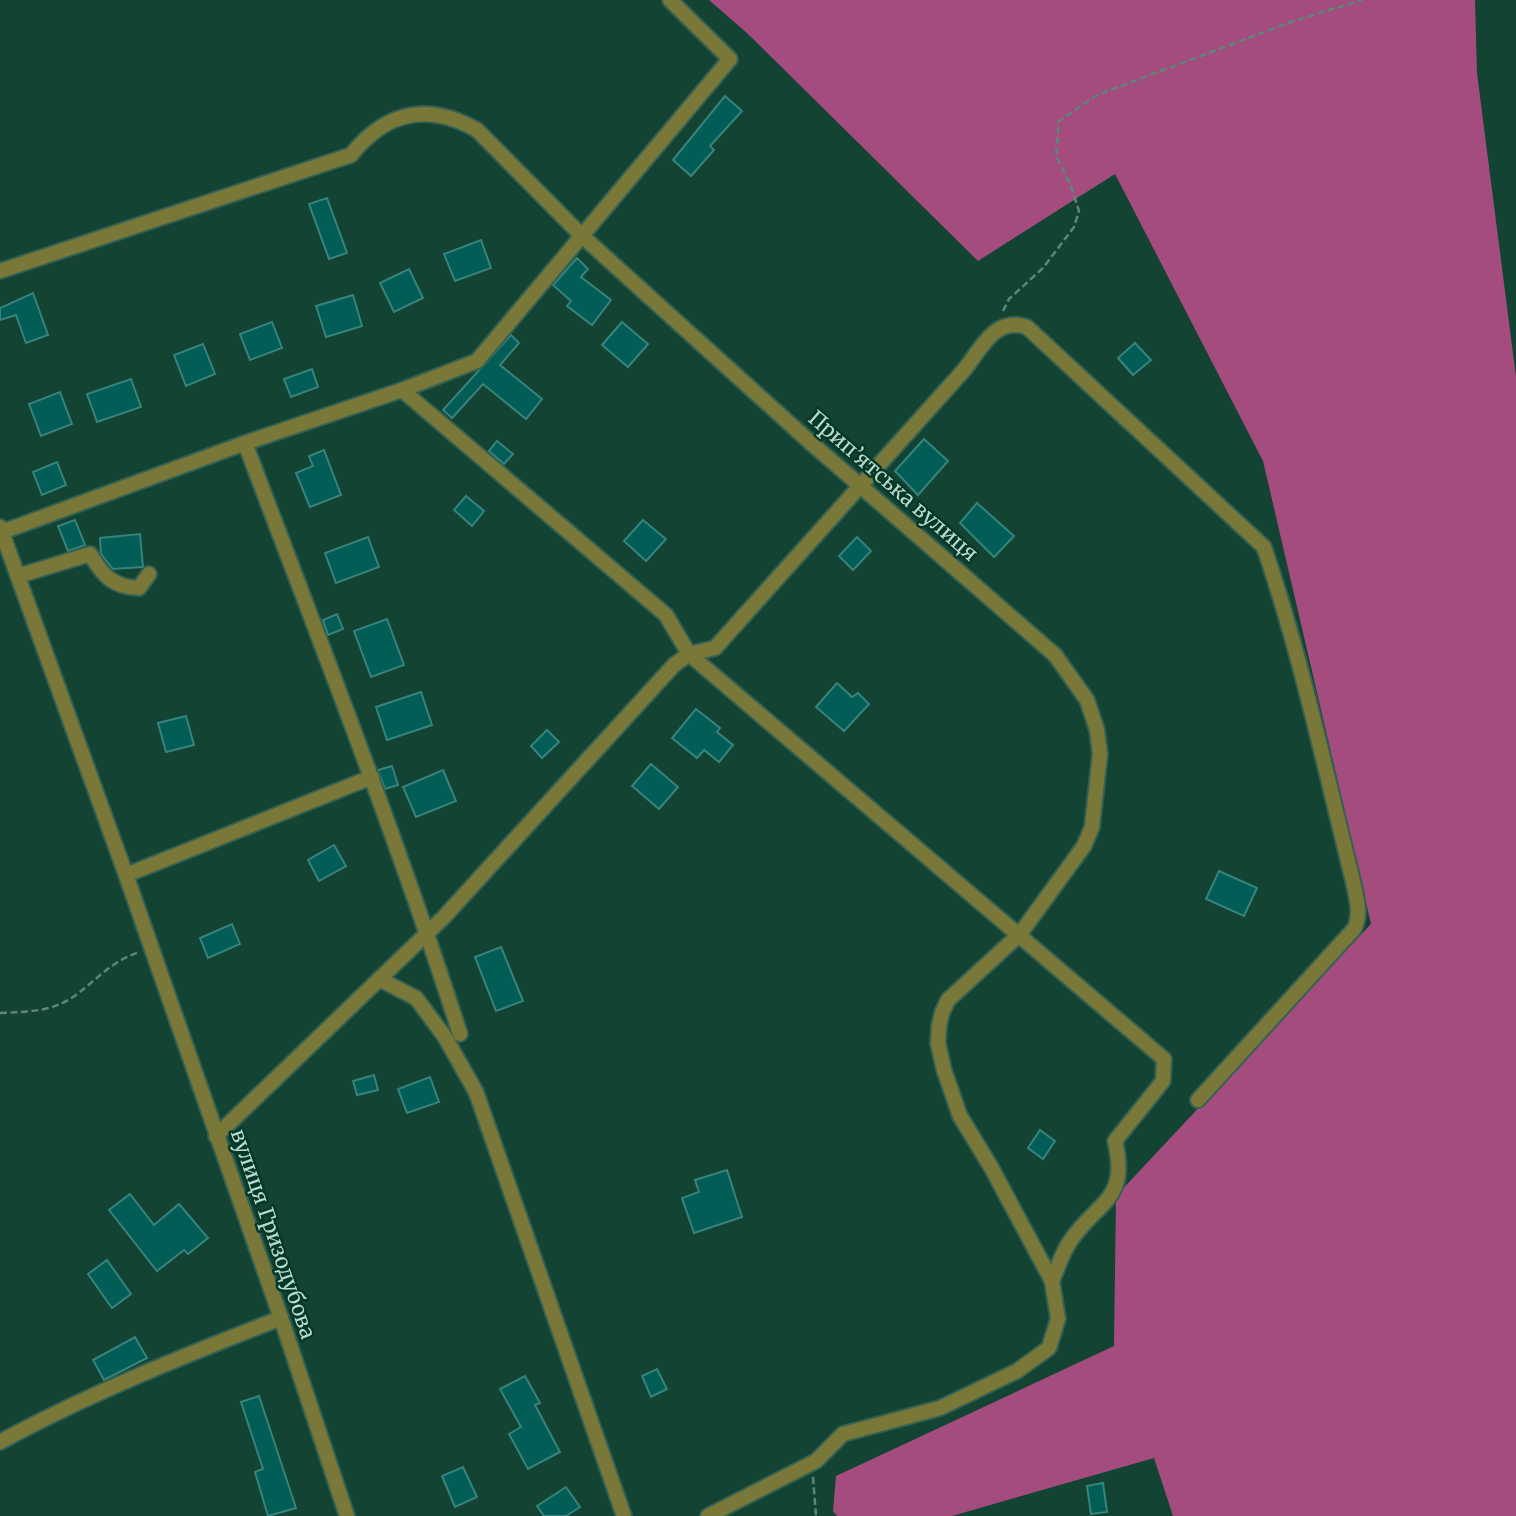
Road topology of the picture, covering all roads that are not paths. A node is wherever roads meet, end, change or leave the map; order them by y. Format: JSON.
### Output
{"nodes":[{"id":1,"x":670,"y":0,"type":"edge"},
{"id":2,"x":581,"y":235,"type":"junction"},
{"id":3,"x":0,"y":271,"type":"edge"},
{"id":4,"x":402,"y":390,"type":"junction"},
{"id":5,"x":245,"y":443,"type":"junction"},
{"id":6,"x":860,"y":487,"type":"junction"},
{"id":7,"x":1,"y":529,"type":"edge"},
{"id":8,"x":6,"y":553,"type":"edge"},
{"id":9,"x":149,"y":574,"type":"dead end"},
{"id":10,"x":18,"y":576,"type":"junction"},
{"id":11,"x":689,"y":654,"type":"junction"},
{"id":12,"x":372,"y":777,"type":"junction"},
{"id":13,"x":126,"y":875,"type":"junction"},
{"id":14,"x":428,"y":932,"type":"junction"},
{"id":15,"x":1020,"y":934,"type":"junction"},
{"id":16,"x":379,"y":979,"type":"junction"},
{"id":17,"x":460,"y":1034,"type":"dead end"},
{"id":18,"x":1198,"y":1100,"type":"dead end"},
{"id":19,"x":216,"y":1136,"type":"junction"},
{"id":20,"x":1052,"y":1280,"type":"junction"},
{"id":21,"x":281,"y":1318,"type":"junction"},
{"id":22,"x":0,"y":1442,"type":"edge"},
{"id":23,"x":347,"y":1516,"type":"edge"},
{"id":24,"x":624,"y":1516,"type":"edge"},
{"id":25,"x":708,"y":1516,"type":"edge"}],
"edges":[{"from":1,"to":2,"type":"street"},
{"from":2,"to":3,"type":"street","name":"Прип’ятська вулиця"},
{"from":2,"to":4,"type":"street"},
{"from":2,"to":6,"type":"street","name":"Прип’ятська вулиця"},
{"from":4,"to":5,"type":"street"},
{"from":4,"to":11,"type":"street"},
{"from":5,"to":7,"type":"street"},
{"from":5,"to":12,"type":"street"},
{"from":6,"to":11,"type":"street"},
{"from":6,"to":15,"type":"street","name":"Прип’ятська вулиця"},
{"from":6,"to":18,"type":"street"},
{"from":7,"to":8,"type":"street","name":"вулиця Гризодубова"},
{"from":8,"to":10,"type":"street","name":"вулиця Гризодубова"},
{"from":9,"to":10,"type":"street"},
{"from":10,"to":13,"type":"street","name":"вулиця Гризодубова"},
{"from":11,"to":14,"type":"street"},
{"from":11,"to":15,"type":"street"},
{"from":12,"to":13,"type":"street"},
{"from":12,"to":14,"type":"street"},
{"from":13,"to":19,"type":"street","name":"вулиця Гризодубова"},
{"from":14,"to":16,"type":"street"},
{"from":14,"to":17,"type":"street"},
{"from":15,"to":20,"type":"street","name":"Прип’ятська вулиця"},
{"from":15,"to":20,"type":"street"},
{"from":16,"to":19,"type":"street"},
{"from":16,"to":24,"type":"street"},
{"from":19,"to":21,"type":"street","name":"вулиця Гризодубова"},
{"from":20,"to":25,"type":"street"},
{"from":21,"to":22,"type":"street"},
{"from":21,"to":23,"type":"street","name":"вулиця Гризодубова"}]}
